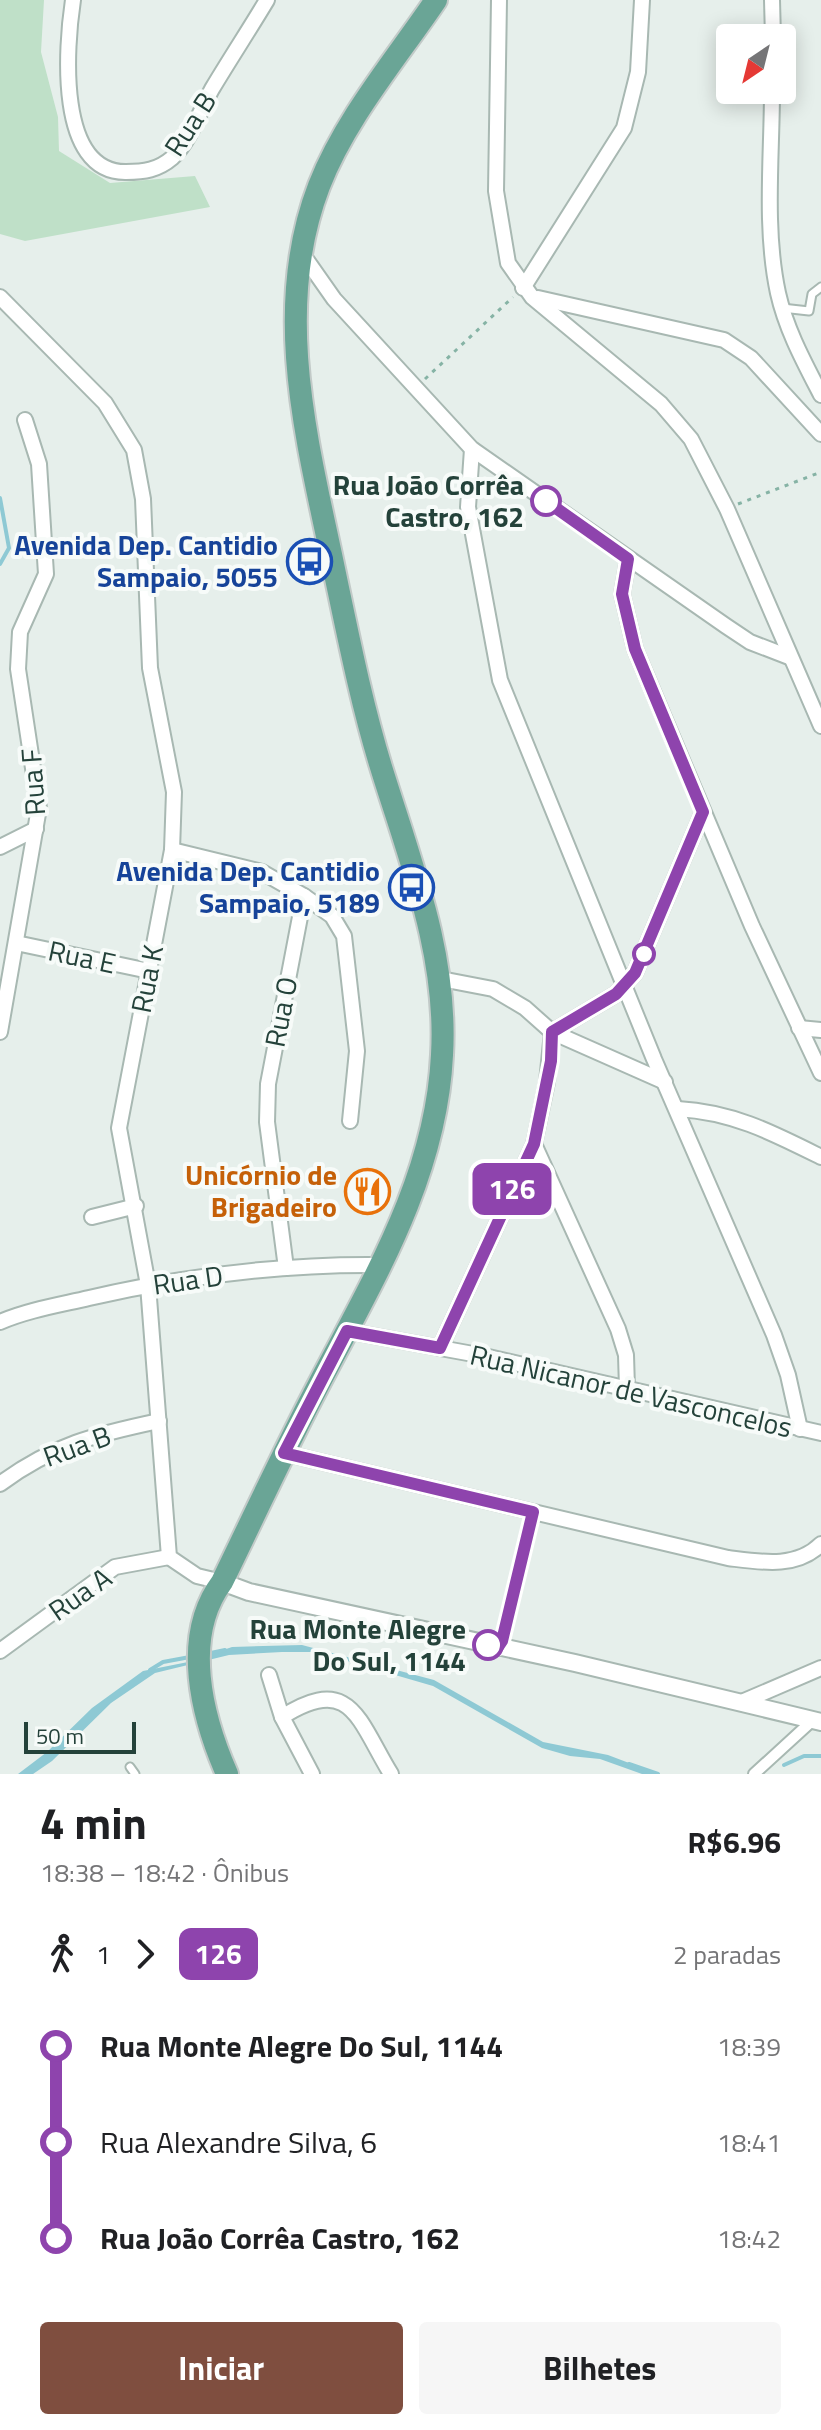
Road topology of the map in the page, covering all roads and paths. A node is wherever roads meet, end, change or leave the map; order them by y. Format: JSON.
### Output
{"nodes":[{"id":1,"x":73,"y":0,"type":"edge"},
{"id":2,"x":267,"y":0,"type":"edge"},
{"id":3,"x":436,"y":0,"type":"edge"},
{"id":4,"x":499,"y":0,"type":"edge"},
{"id":5,"x":642,"y":0,"type":"edge"},
{"id":6,"x":772,"y":0,"type":"edge"},
{"id":7,"x":773,"y":24,"type":"edge"},
{"id":8,"x":772,"y":104,"type":"edge"},
{"id":9,"x":301,"y":252,"type":"junction"},
{"id":10,"x":296,"y":282,"type":"junction"},
{"id":11,"x":821,"y":287,"type":"edge"},
{"id":12,"x":528,"y":293,"type":"junction"},
{"id":13,"x":0,"y":297,"type":"edge"},
{"id":14,"x":334,"y":299,"type":"junction"},
{"id":15,"x":782,"y":308,"type":"junction"},
{"id":16,"x":809,"y":311,"type":"junction"},
{"id":17,"x":821,"y":312,"type":"edge"},
{"id":18,"x":413,"y":390,"type":"junction"},
{"id":19,"x":821,"y":395,"type":"edge"},
{"id":20,"x":25,"y":420,"type":"dead end"},
{"id":21,"x":821,"y":434,"type":"edge"},
{"id":22,"x":472,"y":449,"type":"junction"},
{"id":23,"x":821,"y":472,"type":"edge"},
{"id":24,"x":727,"y":509,"type":"junction"},
{"id":25,"x":628,"y":559,"type":"junction"},
{"id":26,"x":789,"y":657,"type":"junction"},
{"id":27,"x":821,"y":726,"type":"edge"},
{"id":28,"x":703,"y":812,"type":"junction"},
{"id":29,"x":36,"y":829,"type":"junction"},
{"id":30,"x":0,"y":847,"type":"edge"},
{"id":31,"x":172,"y":850,"type":"junction"},
{"id":32,"x":304,"y":896,"type":"junction"},
{"id":33,"x":16,"y":943,"type":"junction"},
{"id":34,"x":149,"y":971,"type":"junction"},
{"id":35,"x":441,"y":979,"type":"junction"},
{"id":36,"x":625,"y":986,"type":"junction"},
{"id":37,"x":799,"y":1028,"type":"junction"},
{"id":38,"x":821,"y":1030,"type":"edge"},
{"id":39,"x":0,"y":1032,"type":"edge"},
{"id":40,"x":552,"y":1032,"type":"junction"},
{"id":41,"x":821,"y":1073,"type":"edge"},
{"id":42,"x":665,"y":1082,"type":"junction"},
{"id":43,"x":678,"y":1109,"type":"junction"},
{"id":44,"x":350,"y":1121,"type":"dead end"},
{"id":45,"x":534,"y":1144,"type":"junction"},
{"id":46,"x":821,"y":1157,"type":"edge"},
{"id":47,"x":136,"y":1206,"type":"junction"},
{"id":48,"x":92,"y":1217,"type":"dead end"},
{"id":49,"x":380,"y":1265,"type":"junction"},
{"id":50,"x":286,"y":1268,"type":"junction"},
{"id":51,"x":148,"y":1285,"type":"junction"},
{"id":52,"x":0,"y":1322,"type":"edge"},
{"id":53,"x":347,"y":1331,"type":"junction"},
{"id":54,"x":440,"y":1348,"type":"junction"},
{"id":55,"x":627,"y":1388,"type":"junction"},
{"id":56,"x":159,"y":1421,"type":"junction"},
{"id":57,"x":800,"y":1429,"type":"junction"},
{"id":58,"x":821,"y":1433,"type":"edge"},
{"id":59,"x":284,"y":1453,"type":"junction"},
{"id":60,"x":0,"y":1484,"type":"edge"},
{"id":61,"x":533,"y":1512,"type":"junction"},
{"id":62,"x":821,"y":1544,"type":"edge"},
{"id":63,"x":169,"y":1557,"type":"junction"},
{"id":64,"x":222,"y":1582,"type":"junction"},
{"id":65,"x":498,"y":1647,"type":"junction"},
{"id":66,"x":0,"y":1651,"type":"edge"},
{"id":67,"x":821,"y":1668,"type":"edge"},
{"id":68,"x":269,"y":1675,"type":"dead end"},
{"id":69,"x":744,"y":1701,"type":"junction"},
{"id":70,"x":282,"y":1717,"type":"junction"},
{"id":71,"x":817,"y":1721,"type":"edge"},
{"id":72,"x":756,"y":1771,"type":"edge"},
{"id":73,"x":227,"y":1774,"type":"edge"},
{"id":74,"x":312,"y":1774,"type":"edge"},
{"id":75,"x":391,"y":1774,"type":"edge"}],
"edges":[{"from":1,"to":2,"type":"street","name":"Rua B"},
{"from":3,"to":9,"type":"main road"},
{"from":4,"to":12,"type":"street"},
{"from":5,"to":12,"type":"street"},
{"from":6,"to":7,"type":"street"},
{"from":8,"to":15,"type":"street"},
{"from":9,"to":10,"type":"main road"},
{"from":9,"to":14,"type":"street"},
{"from":10,"to":14,"type":"street"},
{"from":10,"to":35,"type":"main road"},
{"from":11,"to":16,"type":"lane"},
{"from":12,"to":18,"type":"path"},
{"from":12,"to":21,"type":"street"},
{"from":12,"to":24,"type":"street"},
{"from":13,"to":31,"type":"street","name":"Rua K"},
{"from":14,"to":18,"type":"street"},
{"from":15,"to":16,"type":"lane"},
{"from":15,"to":19,"type":"street"},
{"from":16,"to":17,"type":"lane"},
{"from":18,"to":22,"type":"street"},
{"from":20,"to":29,"type":"street","name":"Rua F"},
{"from":22,"to":25,"type":"street"},
{"from":22,"to":36,"type":"street"},
{"from":23,"to":24,"type":"path"},
{"from":24,"to":26,"type":"street"},
{"from":25,"to":26,"type":"street"},
{"from":25,"to":28,"type":"street"},
{"from":26,"to":27,"type":"street"},
{"from":28,"to":36,"type":"street"},
{"from":28,"to":37,"type":"street"},
{"from":29,"to":30,"type":"street"},
{"from":29,"to":33,"type":"street","name":"Rua F"},
{"from":31,"to":32,"type":"street"},
{"from":31,"to":34,"type":"street","name":"Rua K"},
{"from":32,"to":44,"type":"street"},
{"from":32,"to":50,"type":"street","name":"Rua O"},
{"from":33,"to":34,"type":"street","name":"Rua E"},
{"from":33,"to":39,"type":"street","name":"Rua F"},
{"from":34,"to":47,"type":"street","name":"Rua K"},
{"from":35,"to":40,"type":"street"},
{"from":35,"to":49,"type":"main road"},
{"from":36,"to":40,"type":"street"},
{"from":36,"to":42,"type":"street"},
{"from":37,"to":38,"type":"street"},
{"from":37,"to":41,"type":"street"},
{"from":40,"to":42,"type":"street"},
{"from":40,"to":45,"type":"street"},
{"from":42,"to":43,"type":"street"},
{"from":43,"to":46,"type":"street"},
{"from":43,"to":57,"type":"street"},
{"from":45,"to":54,"type":"street"},
{"from":45,"to":55,"type":"street"},
{"from":47,"to":48,"type":"street"},
{"from":47,"to":51,"type":"street","name":"Rua K"},
{"from":49,"to":50,"type":"street","name":"Rua D"},
{"from":49,"to":53,"type":"main road"},
{"from":50,"to":51,"type":"street","name":"Rua D"},
{"from":51,"to":52,"type":"street","name":"Rua D"},
{"from":51,"to":56,"type":"street","name":"Rua K"},
{"from":53,"to":54,"type":"street","name":"Rua Nicanor de Vasconcelos"},
{"from":53,"to":59,"type":"main road"},
{"from":54,"to":55,"type":"street","name":"Rua Nicanor de Vasconcelos"},
{"from":55,"to":57,"type":"street","name":"Rua Nicanor de Vasconcelos"},
{"from":56,"to":60,"type":"street","name":"Rua B"},
{"from":56,"to":63,"type":"street","name":"Rua K"},
{"from":57,"to":58,"type":"street","name":"Rua Nicanor de Vasconcelos"},
{"from":59,"to":61,"type":"street"},
{"from":59,"to":64,"type":"main road"},
{"from":61,"to":62,"type":"street"},
{"from":61,"to":65,"type":"lane"},
{"from":63,"to":64,"type":"street"},
{"from":63,"to":66,"type":"street","name":"Rua A"},
{"from":64,"to":65,"type":"street"},
{"from":64,"to":73,"type":"main road"},
{"from":65,"to":69,"type":"street"},
{"from":67,"to":69,"type":"street"},
{"from":68,"to":70,"type":"street"},
{"from":69,"to":71,"type":"street"},
{"from":70,"to":74,"type":"street"},
{"from":70,"to":75,"type":"street"},
{"from":71,"to":72,"type":"street"}]}
